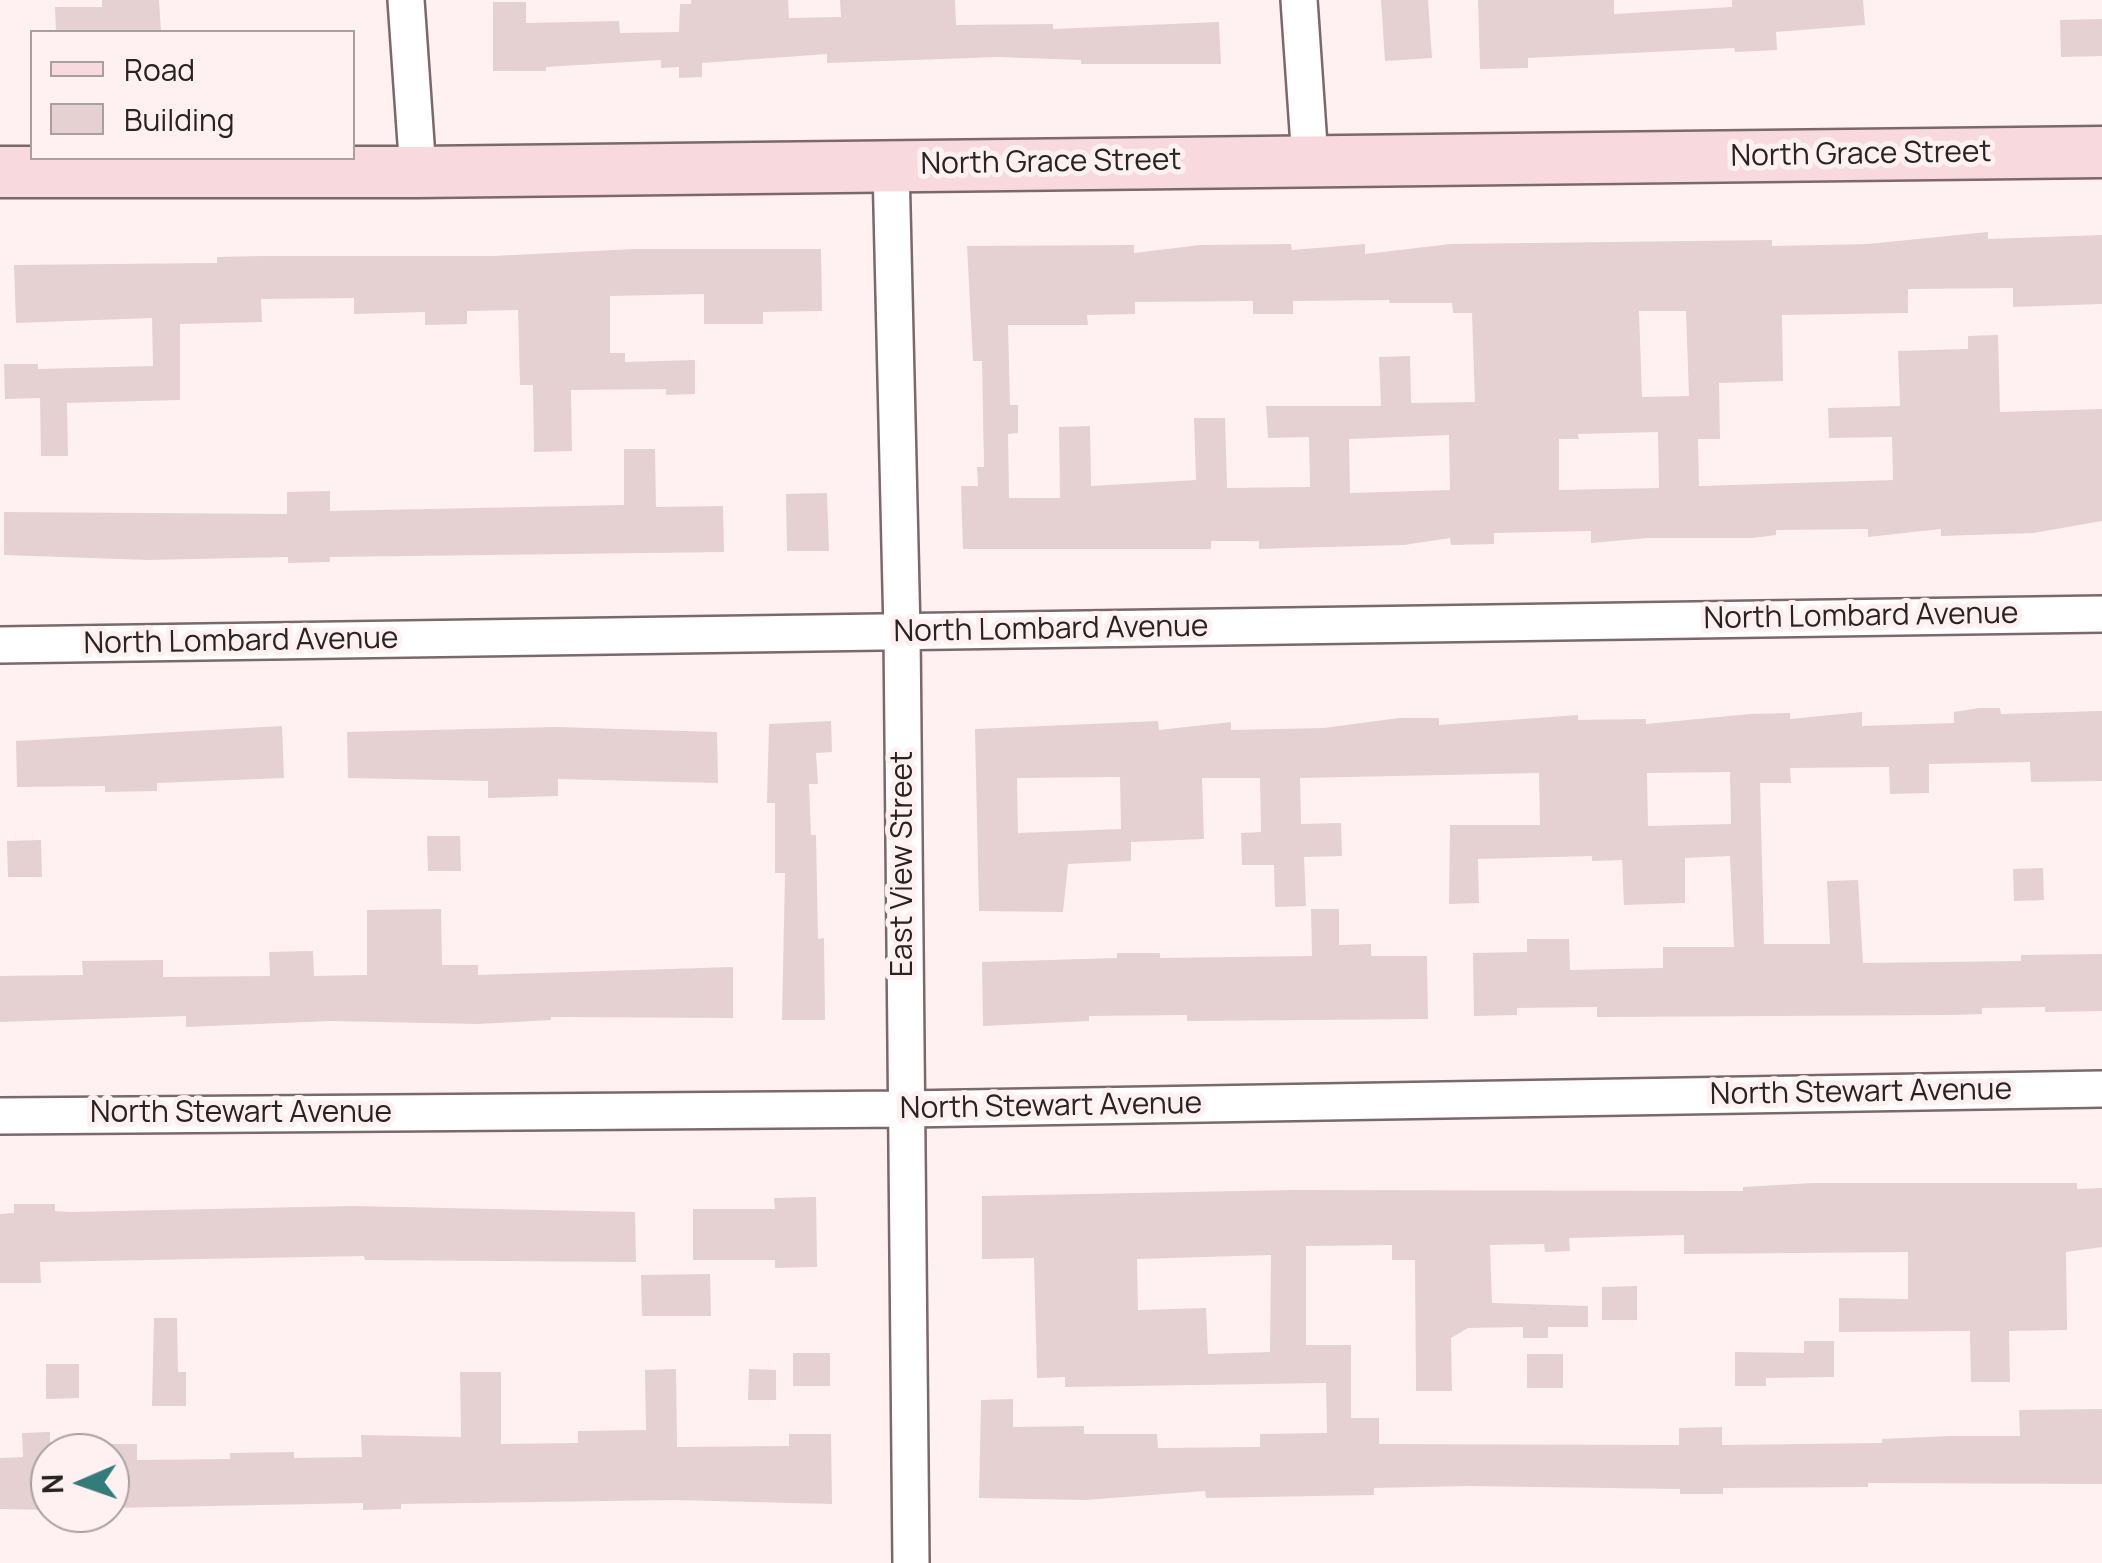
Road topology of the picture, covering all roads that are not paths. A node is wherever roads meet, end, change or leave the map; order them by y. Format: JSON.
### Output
{"nodes":[{"id":1,"x":406,"y":0,"type":"edge"},
{"id":2,"x":1299,"y":0,"type":"edge"},
{"id":3,"x":2102,"y":152,"type":"edge"},
{"id":4,"x":1310,"y":160,"type":"junction"},
{"id":5,"x":891,"y":166,"type":"junction"},
{"id":6,"x":0,"y":172,"type":"edge"},
{"id":7,"x":418,"y":172,"type":"junction"},
{"id":8,"x":2102,"y":614,"type":"edge"},
{"id":9,"x":902,"y":632,"type":"junction"},
{"id":10,"x":0,"y":645,"type":"edge"},
{"id":11,"x":2102,"y":1089,"type":"edge"},
{"id":12,"x":906,"y":1110,"type":"junction"},
{"id":13,"x":0,"y":1116,"type":"edge"},
{"id":14,"x":911,"y":1563,"type":"edge"}],
"edges":[{"from":1,"to":7,"type":"street"},
{"from":2,"to":4,"type":"street"},
{"from":3,"to":4,"type":"street","name":"North Grace Street"},
{"from":4,"to":5,"type":"street","name":"North Grace Street"},
{"from":5,"to":7,"type":"street","name":"North Grace Street"},
{"from":5,"to":9,"type":"street","name":"East View Street"},
{"from":6,"to":7,"type":"street","name":"North Grace Street"},
{"from":8,"to":9,"type":"street","name":"North Lombard Avenue"},
{"from":9,"to":10,"type":"street","name":"North Lombard Avenue"},
{"from":9,"to":12,"type":"street","name":"East View Street"},
{"from":11,"to":12,"type":"street","name":"North Stewart Avenue"},
{"from":12,"to":13,"type":"street","name":"North Stewart Avenue"},
{"from":12,"to":14,"type":"street","name":"East View Street"}]}
